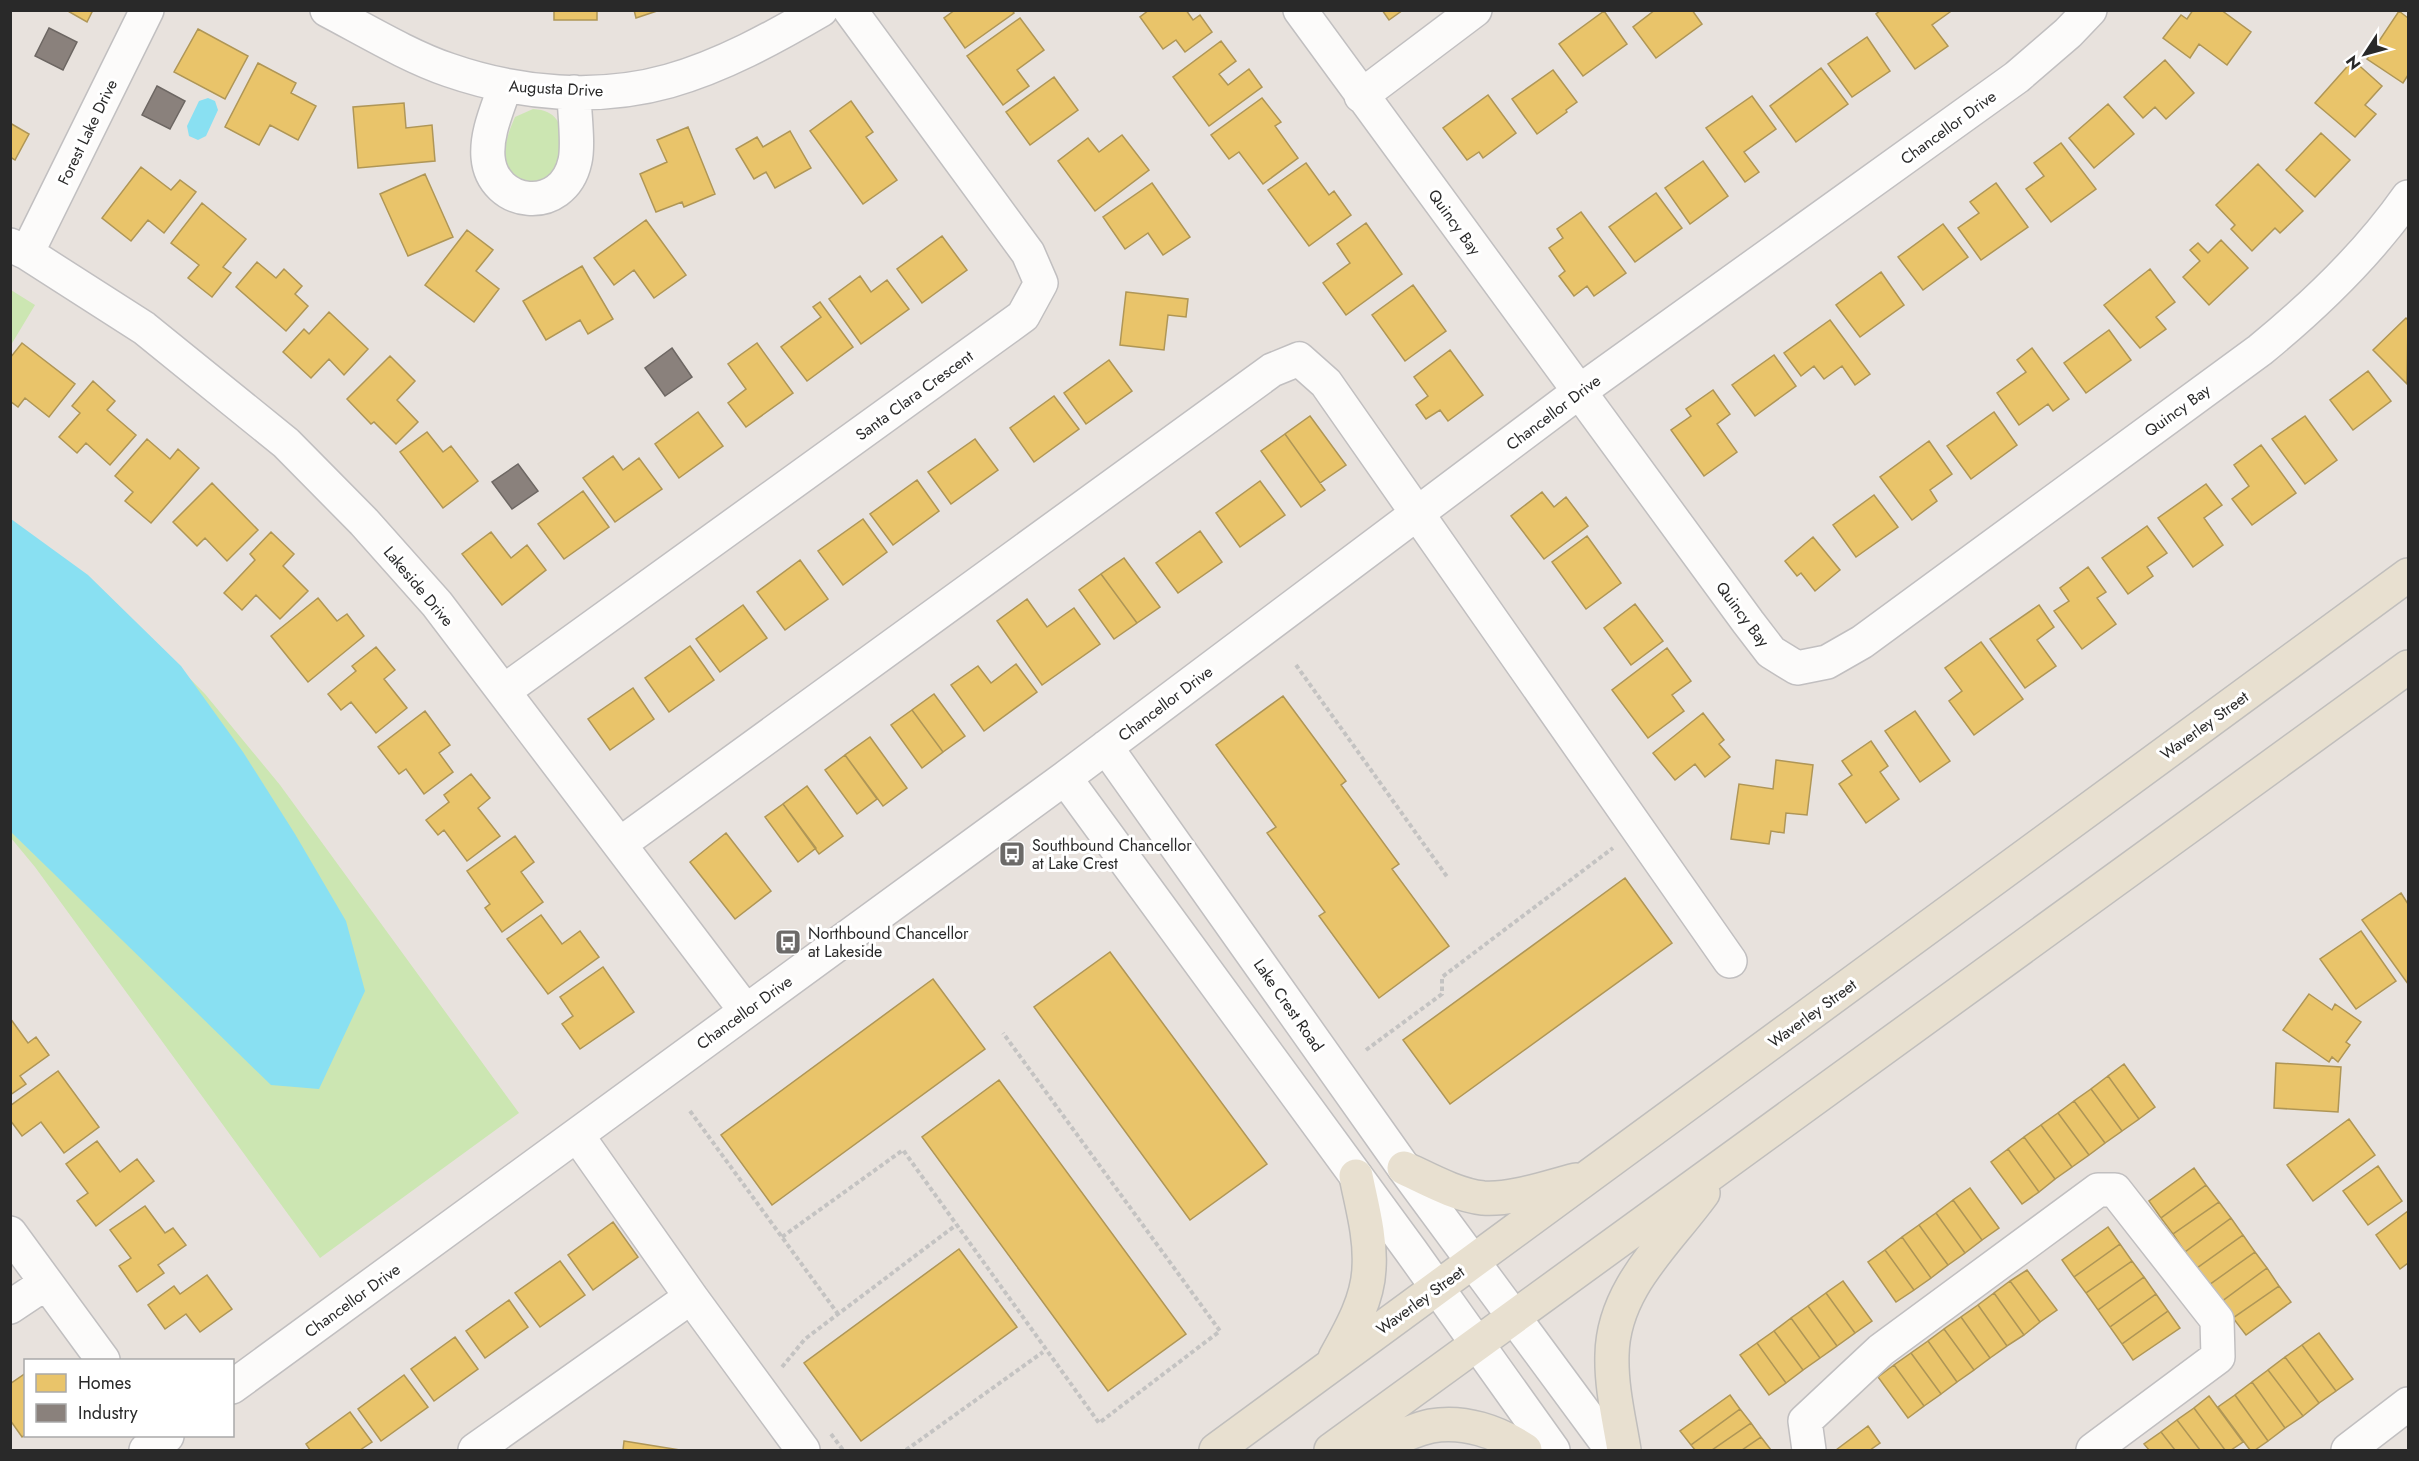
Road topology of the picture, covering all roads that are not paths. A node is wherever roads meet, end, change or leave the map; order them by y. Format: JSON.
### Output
{"nodes":[{"id":1,"x":147,"y":10,"type":"edge"},
{"id":2,"x":327,"y":10,"type":"edge"},
{"id":3,"x":821,"y":10,"type":"edge"},
{"id":4,"x":850,"y":10,"type":"edge"},
{"id":5,"x":1300,"y":10,"type":"edge"},
{"id":6,"x":1475,"y":10,"type":"edge"},
{"id":7,"x":2090,"y":10,"type":"edge"},
{"id":8,"x":505,"y":86,"type":"junction"},
{"id":9,"x":574,"y":92,"type":"junction"},
{"id":10,"x":1361,"y":96,"type":"junction"},
{"id":11,"x":2409,"y":196,"type":"edge"},
{"id":12,"x":19,"y":249,"type":"edge"},
{"id":13,"x":1580,"y":391,"type":"junction"},
{"id":14,"x":1417,"y":514,"type":"junction"},
{"id":15,"x":2409,"y":575,"type":"edge"},
{"id":16,"x":2409,"y":667,"type":"edge"},
{"id":17,"x":504,"y":692,"type":"junction"},
{"id":18,"x":1106,"y":747,"type":"junction"},
{"id":19,"x":1065,"y":778,"type":"junction"},
{"id":20,"x":620,"y":844,"type":"junction"},
{"id":21,"x":1730,"y":961,"type":"dead end"},
{"id":22,"x":745,"y":1010,"type":"junction"},
{"id":23,"x":577,"y":1135,"type":"junction"},
{"id":24,"x":1404,"y":1168,"type":"junction"},
{"id":25,"x":1720,"y":1168,"type":"junction"},
{"id":26,"x":1356,"y":1176,"type":"junction"},
{"id":27,"x":1589,"y":1177,"type":"junction"},
{"id":28,"x":10,"y":1233,"type":"edge"},
{"id":29,"x":1473,"y":1262,"type":"junction"},
{"id":30,"x":46,"y":1283,"type":"junction"},
{"id":31,"x":1437,"y":1288,"type":"junction"},
{"id":32,"x":691,"y":1297,"type":"junction"},
{"id":33,"x":10,"y":1307,"type":"edge"},
{"id":34,"x":1514,"y":1317,"type":"junction"},
{"id":35,"x":1477,"y":1344,"type":"junction"},
{"id":36,"x":102,"y":1359,"type":"edge"},
{"id":37,"x":1332,"y":1364,"type":"junction"},
{"id":38,"x":234,"y":1386,"type":"edge"},
{"id":39,"x":2409,"y":1404,"type":"edge"},
{"id":40,"x":2367,"y":1444,"type":"edge"},
{"id":41,"x":1334,"y":1449,"type":"edge"},
{"id":42,"x":475,"y":1450,"type":"edge"},
{"id":43,"x":803,"y":1450,"type":"edge"},
{"id":44,"x":1216,"y":1450,"type":"edge"},
{"id":45,"x":1525,"y":1450,"type":"edge"},
{"id":46,"x":1553,"y":1450,"type":"edge"},
{"id":47,"x":1612,"y":1450,"type":"edge"},
{"id":48,"x":1624,"y":1450,"type":"edge"},
{"id":49,"x":1809,"y":1450,"type":"edge"},
{"id":50,"x":2093,"y":1450,"type":"edge"}],
"edges":[{"from":1,"to":12,"type":"street","name":"Forest Lake Drive"},
{"from":2,"to":8,"type":"street","name":"Augusta Drive"},
{"from":3,"to":9,"type":"street","name":"Augusta Drive"},
{"from":4,"to":17,"type":"street","name":"Santa Clara Crescent"},
{"from":5,"to":10,"type":"street","name":"Quincy Bay"},
{"from":6,"to":10,"type":"street"},
{"from":7,"to":13,"type":"street","name":"Chancellor Drive"},
{"from":8,"to":9,"type":"street","name":"Augusta Drive"},
{"from":8,"to":9,"type":"street"},
{"from":10,"to":13,"type":"street","name":"Quincy Bay"},
{"from":11,"to":13,"type":"street","name":"Quincy Bay"},
{"from":12,"to":17,"type":"street","name":"Lakeside Drive"},
{"from":13,"to":14,"type":"street","name":"Chancellor Drive"},
{"from":14,"to":18,"type":"street","name":"Chancellor Drive"},
{"from":14,"to":20,"type":"street"},
{"from":14,"to":21,"type":"street"},
{"from":15,"to":27,"type":"main road","name":"Waverley Street"},
{"from":16,"to":25,"type":"main road"},
{"from":17,"to":20,"type":"street","name":"Lakeside Drive"},
{"from":18,"to":19,"type":"street","name":"Chancellor Drive"},
{"from":18,"to":24,"type":"street","name":"Lake Crest Road"},
{"from":19,"to":22,"type":"street","name":"Chancellor Drive"},
{"from":19,"to":26,"type":"street"},
{"from":20,"to":22,"type":"street","name":"Lakeside Drive"},
{"from":22,"to":23,"type":"street","name":"Chancellor Drive"},
{"from":23,"to":32,"type":"street"},
{"from":23,"to":38,"type":"street","name":"Chancellor Drive"},
{"from":24,"to":27,"type":"main road"},
{"from":24,"to":29,"type":"street","name":"Lake Crest Road"},
{"from":25,"to":34,"type":"main road"},
{"from":25,"to":48,"type":"main road"},
{"from":26,"to":31,"type":"street"},
{"from":26,"to":37,"type":"main road"},
{"from":27,"to":29,"type":"main road","name":"Waverley Street"},
{"from":28,"to":30,"type":"street"},
{"from":29,"to":31,"type":"main road","name":"Waverley Street"},
{"from":29,"to":34,"type":"street","name":"Lake Crest Road"},
{"from":30,"to":33,"type":"street"},
{"from":30,"to":36,"type":"street"},
{"from":31,"to":35,"type":"street"},
{"from":31,"to":37,"type":"main road","name":"Waverley Street"},
{"from":32,"to":42,"type":"street"},
{"from":32,"to":43,"type":"street"},
{"from":34,"to":35,"type":"main road"},
{"from":34,"to":47,"type":"street","name":"Lake Crest Road"},
{"from":35,"to":41,"type":"main road"},
{"from":35,"to":46,"type":"street"},
{"from":37,"to":44,"type":"main road","name":"Waverley Street"},
{"from":39,"to":40,"type":"street"},
{"from":41,"to":45,"type":"main road"},
{"from":49,"to":50,"type":"street"}]}
